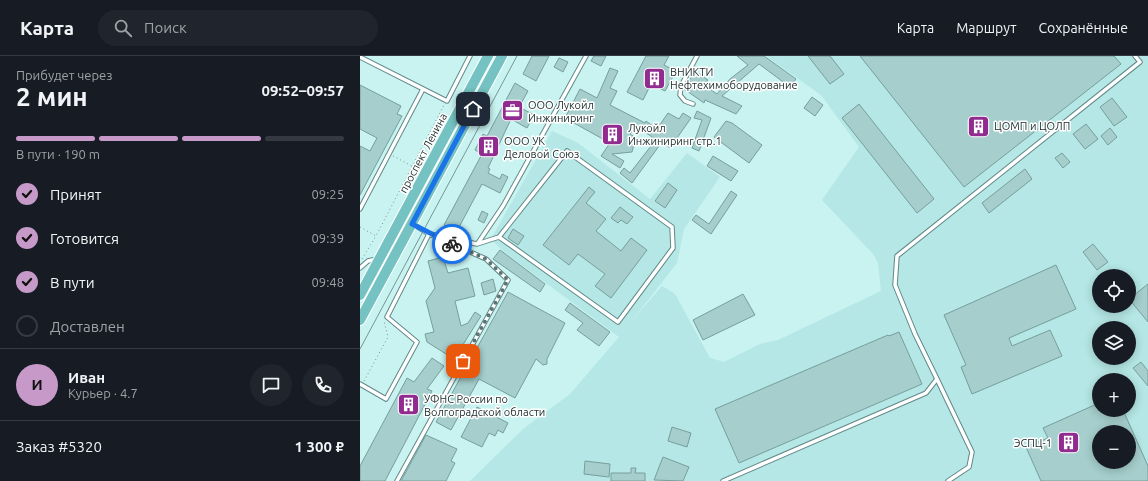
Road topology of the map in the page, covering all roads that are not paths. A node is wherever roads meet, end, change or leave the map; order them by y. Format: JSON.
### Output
{"nodes":[{"id":1,"x":470,"y":56,"type":"edge"},
{"id":2,"x":488,"y":56,"type":"edge"},
{"id":3,"x":502,"y":56,"type":"edge"},
{"id":4,"x":586,"y":56,"type":"edge"},
{"id":5,"x":697,"y":56,"type":"edge"},
{"id":6,"x":1135,"y":56,"type":"edge"},
{"id":7,"x":360,"y":57,"type":"edge"},
{"id":8,"x":423,"y":89,"type":"junction"},
{"id":9,"x":693,"y":104,"type":"dead end"},
{"id":10,"x":360,"y":209,"type":"edge"},
{"id":11,"x":402,"y":218,"type":"junction"},
{"id":12,"x":412,"y":224,"type":"junction"},
{"id":13,"x":429,"y":234,"type":"junction"},
{"id":14,"x":499,"y":237,"type":"junction"},
{"id":15,"x":478,"y":244,"type":"junction"},
{"id":16,"x":380,"y":259,"type":"junction"},
{"id":17,"x":360,"y":268,"type":"edge"},
{"id":18,"x":360,"y":295,"type":"edge"},
{"id":19,"x":360,"y":320,"type":"edge"},
{"id":20,"x":937,"y":380,"type":"junction"},
{"id":21,"x":361,"y":384,"type":"edge"},
{"id":22,"x":397,"y":481,"type":"edge"},
{"id":23,"x":722,"y":481,"type":"edge"},
{"id":24,"x":948,"y":481,"type":"edge"}],
"edges":[{"from":1,"to":8,"type":"lane"},
{"from":2,"to":11,"type":"main road","name":"проспект Ленина"},
{"from":3,"to":12,"type":"main road"},
{"from":4,"to":15,"type":"lane"},
{"from":5,"to":9,"type":"lane"},
{"from":6,"to":20,"type":"lane"},
{"from":7,"to":8,"type":"lane"},
{"from":8,"to":10,"type":"lane"},
{"from":11,"to":12,"type":"main road"},
{"from":11,"to":16,"type":"main road","name":"проспект Ленина"},
{"from":12,"to":13,"type":"lane"},
{"from":12,"to":19,"type":"main road"},
{"from":13,"to":15,"type":"lane"},
{"from":13,"to":21,"type":"lane"},
{"from":13,"to":22,"type":"lane"},
{"from":14,"to":14,"type":"lane"},
{"from":14,"to":15,"type":"lane"},
{"from":16,"to":17,"type":"lane"},
{"from":16,"to":18,"type":"main road","name":"проспект Ленина"},
{"from":20,"to":23,"type":"lane"},
{"from":20,"to":24,"type":"lane"}]}
